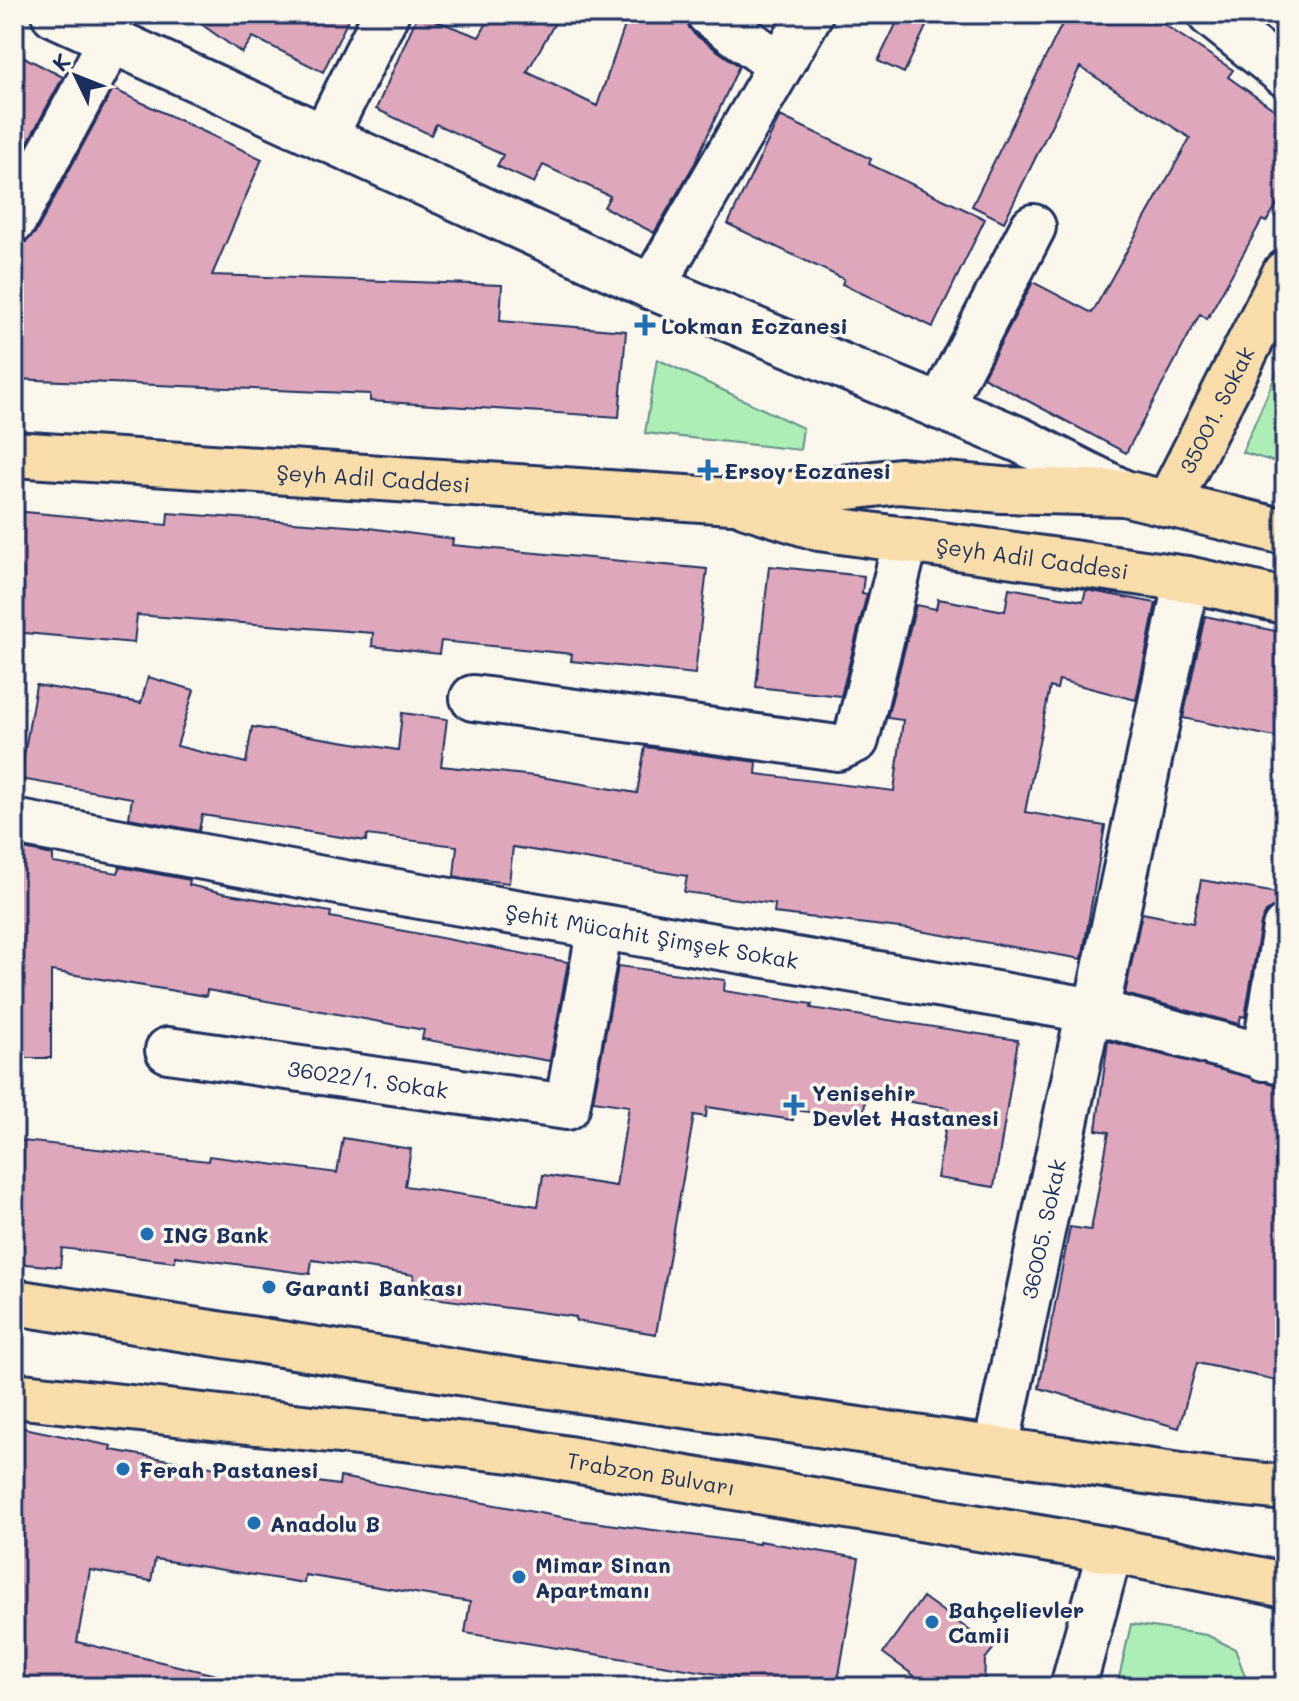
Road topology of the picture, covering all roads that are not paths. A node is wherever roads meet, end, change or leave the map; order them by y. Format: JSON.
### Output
{"nodes":[{"id":1,"x":54,"y":14,"type":"edge"},
{"id":2,"x":386,"y":14,"type":"edge"},
{"id":3,"x":709,"y":14,"type":"edge"},
{"id":4,"x":810,"y":14,"type":"edge"},
{"id":5,"x":1210,"y":14,"type":"edge"},
{"id":6,"x":111,"y":41,"type":"junction"},
{"id":7,"x":780,"y":65,"type":"junction"},
{"id":8,"x":1285,"y":74,"type":"edge"},
{"id":9,"x":324,"y":138,"type":"junction"},
{"id":10,"x":14,"y":220,"type":"edge"},
{"id":11,"x":1033,"y":227,"type":"dead end"},
{"id":12,"x":1285,"y":273,"type":"edge"},
{"id":13,"x":652,"y":287,"type":"junction"},
{"id":14,"x":940,"y":407,"type":"junction"},
{"id":15,"x":14,"y":454,"type":"edge"},
{"id":16,"x":1124,"y":493,"type":"junction"},
{"id":17,"x":732,"y":501,"type":"junction"},
{"id":18,"x":1168,"y":504,"type":"junction"},
{"id":19,"x":1285,"y":532,"type":"edge"},
{"id":20,"x":906,"y":540,"type":"junction"},
{"id":21,"x":1187,"y":579,"type":"junction"},
{"id":22,"x":1285,"y":601,"type":"edge"},
{"id":23,"x":473,"y":698,"type":"dead end"},
{"id":24,"x":14,"y":822,"type":"edge"},
{"id":25,"x":600,"y":927,"type":"junction"},
{"id":26,"x":1285,"y":928,"type":"edge"},
{"id":27,"x":1093,"y":1011,"type":"junction"},
{"id":28,"x":168,"y":1050,"type":"dead end"},
{"id":29,"x":1274,"y":1060,"type":"edge"},
{"id":30,"x":14,"y":1302,"type":"edge"},
{"id":31,"x":14,"y":1395,"type":"edge"},
{"id":32,"x":996,"y":1448,"type":"junction"},
{"id":33,"x":1285,"y":1488,"type":"edge"},
{"id":34,"x":1110,"y":1550,"type":"junction"},
{"id":35,"x":1285,"y":1585,"type":"edge"},
{"id":36,"x":1073,"y":1687,"type":"edge"}],
"edges":[{"from":1,"to":6,"type":"street"},
{"from":2,"to":9,"type":"street"},
{"from":3,"to":7,"type":"street"},
{"from":4,"to":7,"type":"street"},
{"from":5,"to":8,"type":"street"},
{"from":6,"to":9,"type":"street"},
{"from":6,"to":10,"type":"street"},
{"from":7,"to":13,"type":"street"},
{"from":9,"to":13,"type":"street"},
{"from":11,"to":14,"type":"street"},
{"from":12,"to":18,"type":"main road","name":"35001. Sokak"},
{"from":13,"to":14,"type":"street"},
{"from":14,"to":16,"type":"street"},
{"from":15,"to":17,"type":"main road","name":"Şeyh Adil Caddesi"},
{"from":16,"to":17,"type":"main road","name":"Şeyh Adil Caddesi"},
{"from":16,"to":18,"type":"main road","name":"Şeyh Adil Caddesi"},
{"from":17,"to":20,"type":"main road","name":"Şeyh Adil Caddesi"},
{"from":18,"to":19,"type":"main road","name":"Şeyh Adil Caddesi"},
{"from":20,"to":21,"type":"main road","name":"Şeyh Adil Caddesi"},
{"from":20,"to":23,"type":"street"},
{"from":21,"to":22,"type":"main road","name":"Şeyh Adil Caddesi"},
{"from":21,"to":27,"type":"street","name":"36005. Sokak"},
{"from":24,"to":25,"type":"street","name":"Şehit Mücahit Şimşek Sokak"},
{"from":25,"to":27,"type":"street","name":"Şehit Mücahit Şimşek Sokak"},
{"from":25,"to":28,"type":"street","name":"36022/1. Sokak"},
{"from":26,"to":29,"type":"street"},
{"from":27,"to":29,"type":"street","name":"Şehit Mücahit Şimşek Sokak"},
{"from":27,"to":32,"type":"street","name":"36005. Sokak"},
{"from":30,"to":32,"type":"main road"},
{"from":31,"to":34,"type":"main road","name":"Trabzon Bulvarı"},
{"from":32,"to":33,"type":"main road"},
{"from":34,"to":35,"type":"main road","name":"Trabzon Bulvarı"},
{"from":34,"to":36,"type":"street"}]}
